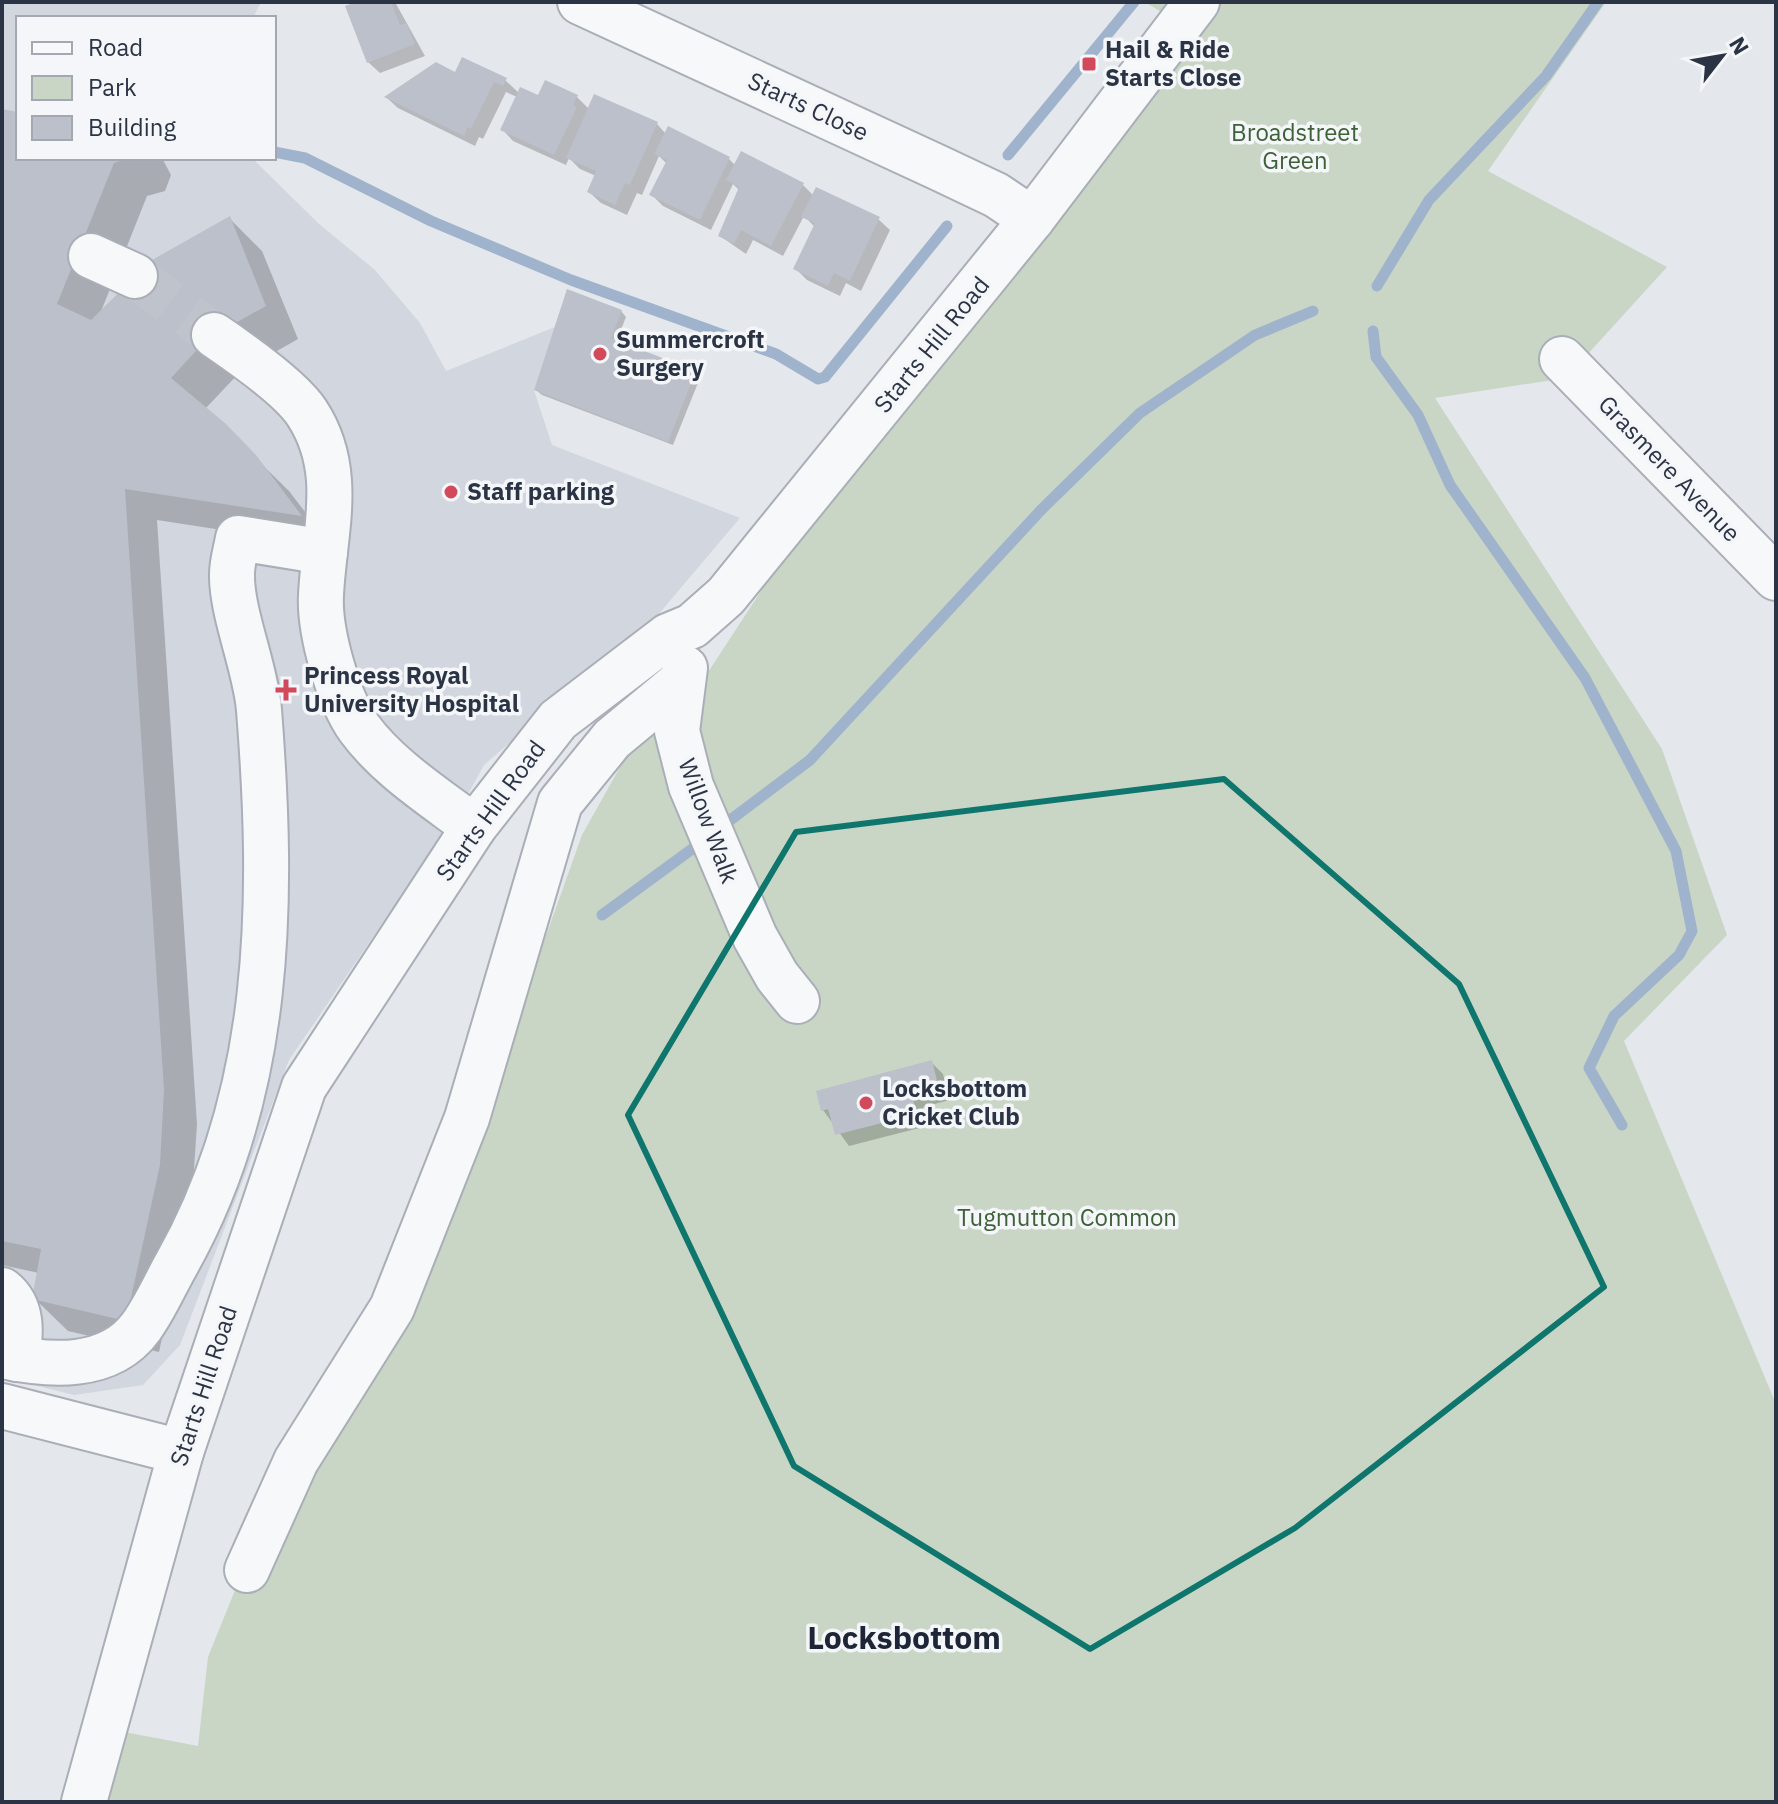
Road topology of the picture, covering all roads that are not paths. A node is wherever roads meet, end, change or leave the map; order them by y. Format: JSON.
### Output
{"nodes":[{"id":1,"x":580,"y":2,"type":"edge"},
{"id":2,"x":1197,"y":2,"type":"edge"},
{"id":3,"x":1032,"y":219,"type":"junction"},
{"id":4,"x":91,"y":256,"type":"dead end"},
{"id":5,"x":135,"y":276,"type":"tunnel mouth"},
{"id":6,"x":214,"y":335,"type":"tunnel mouth"},
{"id":7,"x":1562,"y":359,"type":"dead end"},
{"id":8,"x":325,"y":552,"type":"junction"},
{"id":9,"x":1776,"y":578,"type":"edge"},
{"id":10,"x":692,"y":626,"type":"junction"},
{"id":11,"x":682,"y":681,"type":"junction"},
{"id":12,"x":474,"y":827,"type":"junction"},
{"id":13,"x":797,"y":1001,"type":"dead end"},
{"id":14,"x":2,"y":1290,"type":"edge"},
{"id":15,"x":9,"y":1357,"type":"edge"},
{"id":16,"x":2,"y":1406,"type":"edge"},
{"id":17,"x":181,"y":1452,"type":"junction"},
{"id":18,"x":247,"y":1570,"type":"dead end"},
{"id":19,"x":84,"y":1802,"type":"edge"}],
"edges":[{"from":1,"to":3,"type":"street","name":"Starts Close"},
{"from":2,"to":3,"type":"street","name":"Starts Hill Road"},
{"from":3,"to":10,"type":"street","name":"Starts Hill Road"},
{"from":4,"to":5,"type":"street"},
{"from":6,"to":8,"type":"street"},
{"from":7,"to":9,"type":"street","name":"Grasmere Avenue"},
{"from":8,"to":12,"type":"street"},
{"from":8,"to":15,"type":"street"},
{"from":10,"to":11,"type":"street","name":"Willow Walk"},
{"from":10,"to":12,"type":"street","name":"Starts Hill Road"},
{"from":11,"to":13,"type":"street","name":"Willow Walk"},
{"from":11,"to":18,"type":"street"},
{"from":12,"to":17,"type":"street","name":"Starts Hill Road"},
{"from":14,"to":15,"type":"street"},
{"from":16,"to":17,"type":"street"},
{"from":17,"to":19,"type":"street","name":"Starts Hill Road"}]}
